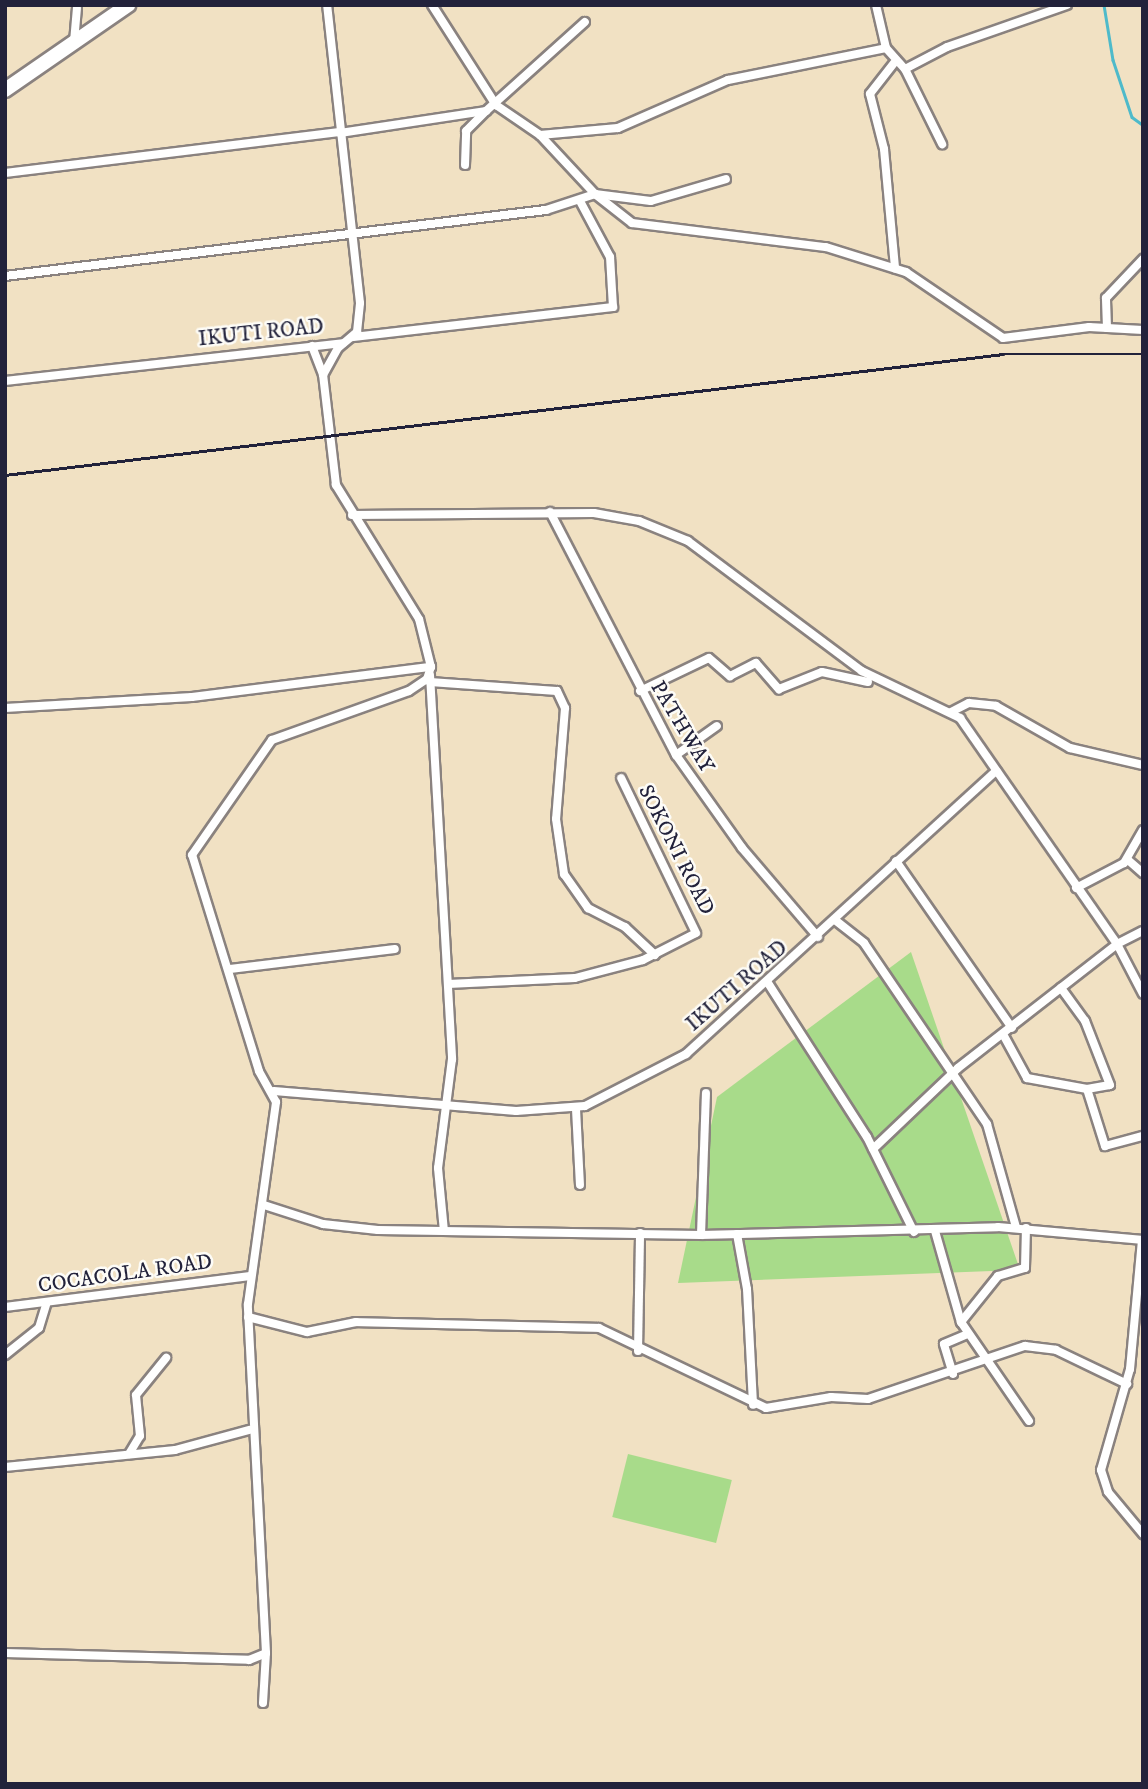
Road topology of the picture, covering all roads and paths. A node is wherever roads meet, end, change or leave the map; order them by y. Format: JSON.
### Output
{"nodes":[{"id":1,"x":128,"y":5,"type":"edge"},
{"id":2,"x":327,"y":5,"type":"edge"},
{"id":3,"x":432,"y":5,"type":"edge"},
{"id":4,"x":876,"y":5,"type":"edge"},
{"id":5,"x":1067,"y":5,"type":"edge"},
{"id":6,"x":77,"y":8,"type":"dead end"},
{"id":7,"x":584,"y":22,"type":"dead end"},
{"id":8,"x":74,"y":45,"type":"junction"},
{"id":9,"x":886,"y":48,"type":"junction"},
{"id":10,"x":894,"y":63,"type":"junction"},
{"id":11,"x":905,"y":69,"type":"junction"},
{"id":12,"x":5,"y":90,"type":"edge"},
{"id":13,"x":496,"y":105,"type":"junction"},
{"id":14,"x":486,"y":111,"type":"junction"},
{"id":15,"x":340,"y":133,"type":"junction"},
{"id":16,"x":540,"y":135,"type":"junction"},
{"id":17,"x":942,"y":144,"type":"dead end"},
{"id":18,"x":465,"y":164,"type":"dead end"},
{"id":19,"x":5,"y":173,"type":"edge"},
{"id":20,"x":726,"y":178,"type":"dead end"},
{"id":21,"x":594,"y":194,"type":"junction"},
{"id":22,"x":580,"y":201,"type":"junction"},
{"id":23,"x":353,"y":232,"type":"junction"},
{"id":24,"x":1143,"y":259,"type":"edge"},
{"id":25,"x":895,"y":268,"type":"junction"},
{"id":26,"x":5,"y":276,"type":"edge"},
{"id":27,"x":1107,"y":328,"type":"junction"},
{"id":28,"x":1143,"y":330,"type":"edge"},
{"id":29,"x":353,"y":337,"type":"junction"},
{"id":30,"x":345,"y":343,"type":"junction"},
{"id":31,"x":312,"y":346,"type":"junction"},
{"id":32,"x":323,"y":375,"type":"junction"},
{"id":33,"x":5,"y":381,"type":"edge"},
{"id":34,"x":550,"y":512,"type":"junction"},
{"id":35,"x":352,"y":515,"type":"junction"},
{"id":36,"x":430,"y":675,"type":"junction"},
{"id":37,"x":868,"y":682,"type":"dead end"},
{"id":38,"x":640,"y":691,"type":"junction"},
{"id":39,"x":5,"y":708,"type":"edge"},
{"id":40,"x":951,"y":712,"type":"junction"},
{"id":41,"x":717,"y":726,"type":"dead end"},
{"id":42,"x":676,"y":755,"type":"junction"},
{"id":43,"x":1143,"y":765,"type":"edge"},
{"id":44,"x":996,"y":771,"type":"junction"},
{"id":45,"x":621,"y":778,"type":"dead end"},
{"id":46,"x":1143,"y":830,"type":"edge"},
{"id":47,"x":896,"y":860,"type":"junction"},
{"id":48,"x":1128,"y":860,"type":"junction"},
{"id":49,"x":1143,"y":873,"type":"edge"},
{"id":50,"x":1076,"y":888,"type":"junction"},
{"id":51,"x":835,"y":920,"type":"junction"},
{"id":52,"x":1143,"y":931,"type":"edge"},
{"id":53,"x":818,"y":937,"type":"junction"},
{"id":54,"x":1117,"y":944,"type":"junction"},
{"id":55,"x":396,"y":949,"type":"dead end"},
{"id":56,"x":655,"y":955,"type":"junction"},
{"id":57,"x":230,"y":969,"type":"junction"},
{"id":58,"x":768,"y":983,"type":"junction"},
{"id":59,"x":449,"y":984,"type":"junction"},
{"id":60,"x":1061,"y":988,"type":"junction"},
{"id":61,"x":1143,"y":993,"type":"edge"},
{"id":62,"x":1012,"y":1028,"type":"junction"},
{"id":63,"x":1004,"y":1036,"type":"junction"},
{"id":64,"x":951,"y":1077,"type":"junction"},
{"id":65,"x":1087,"y":1089,"type":"junction"},
{"id":66,"x":274,"y":1091,"type":"junction"},
{"id":67,"x":706,"y":1093,"type":"dead end"},
{"id":68,"x":447,"y":1106,"type":"junction"},
{"id":69,"x":576,"y":1109,"type":"junction"},
{"id":70,"x":1143,"y":1136,"type":"edge"},
{"id":71,"x":873,"y":1149,"type":"junction"},
{"id":72,"x":580,"y":1185,"type":"dead end"},
{"id":73,"x":264,"y":1205,"type":"junction"},
{"id":74,"x":1016,"y":1227,"type":"junction"},
{"id":75,"x":1026,"y":1228,"type":"junction"},
{"id":76,"x":443,"y":1231,"type":"junction"},
{"id":77,"x":936,"y":1231,"type":"junction"},
{"id":78,"x":914,"y":1232,"type":"junction"},
{"id":79,"x":640,"y":1233,"type":"junction"},
{"id":80,"x":737,"y":1234,"type":"junction"},
{"id":81,"x":701,"y":1236,"type":"junction"},
{"id":82,"x":1143,"y":1240,"type":"edge"},
{"id":83,"x":250,"y":1276,"type":"junction"},
{"id":84,"x":47,"y":1302,"type":"junction"},
{"id":85,"x":5,"y":1307,"type":"edge"},
{"id":86,"x":248,"y":1317,"type":"junction"},
{"id":87,"x":961,"y":1322,"type":"junction"},
{"id":88,"x":968,"y":1334,"type":"junction"},
{"id":89,"x":638,"y":1351,"type":"junction"},
{"id":90,"x":5,"y":1355,"type":"edge"},
{"id":91,"x":980,"y":1357,"type":"junction"},
{"id":92,"x":166,"y":1358,"type":"dead end"},
{"id":93,"x":953,"y":1374,"type":"junction"},
{"id":94,"x":1127,"y":1384,"type":"junction"},
{"id":95,"x":753,"y":1405,"type":"junction"},
{"id":96,"x":1029,"y":1421,"type":"dead end"},
{"id":97,"x":250,"y":1430,"type":"junction"},
{"id":98,"x":129,"y":1454,"type":"junction"},
{"id":99,"x":5,"y":1467,"type":"edge"},
{"id":100,"x":1143,"y":1534,"type":"edge"},
{"id":101,"x":5,"y":1653,"type":"edge"},
{"id":102,"x":266,"y":1653,"type":"junction"},
{"id":103,"x":263,"y":1703,"type":"dead end"}],
"edges":[{"from":1,"to":8,"type":"highway"},
{"from":2,"to":15,"type":"street","name":"IKUTI ROAD"},
{"from":3,"to":13,"type":"street"},
{"from":4,"to":9,"type":"street"},
{"from":5,"to":11,"type":"street"},
{"from":6,"to":8,"type":"street"},
{"from":7,"to":13,"type":"street"},
{"from":8,"to":12,"type":"highway"},
{"from":9,"to":10,"type":"street"},
{"from":9,"to":16,"type":"street"},
{"from":10,"to":11,"type":"street"},
{"from":10,"to":25,"type":"street"},
{"from":11,"to":17,"type":"street"},
{"from":13,"to":14,"type":"street"},
{"from":13,"to":16,"type":"street"},
{"from":14,"to":15,"type":"street"},
{"from":14,"to":18,"type":"street"},
{"from":15,"to":19,"type":"street"},
{"from":15,"to":23,"type":"street","name":"IKUTI ROAD"},
{"from":16,"to":21,"type":"street"},
{"from":20,"to":21,"type":"street"},
{"from":21,"to":22,"type":"street"},
{"from":21,"to":25,"type":"street"},
{"from":22,"to":23,"type":"street"},
{"from":22,"to":29,"type":"street"},
{"from":23,"to":26,"type":"street"},
{"from":23,"to":29,"type":"street","name":"IKUTI ROAD"},
{"from":24,"to":27,"type":"street"},
{"from":25,"to":27,"type":"street"},
{"from":27,"to":28,"type":"street"},
{"from":29,"to":30,"type":"street","name":"IKUTI ROAD"},
{"from":30,"to":31,"type":"street","name":"IKUTI ROAD"},
{"from":30,"to":32,"type":"street"},
{"from":31,"to":32,"type":"street"},
{"from":31,"to":33,"type":"street","name":"IKUTI ROAD"},
{"from":32,"to":35,"type":"street"},
{"from":34,"to":35,"type":"street"},
{"from":34,"to":38,"type":"street","name":"PATHWAY"},
{"from":34,"to":40,"type":"street"},
{"from":35,"to":36,"type":"street"},
{"from":36,"to":39,"type":"street"},
{"from":36,"to":56,"type":"street"},
{"from":36,"to":57,"type":"street"},
{"from":36,"to":59,"type":"street"},
{"from":37,"to":38,"type":"street"},
{"from":38,"to":42,"type":"street","name":"PATHWAY"},
{"from":40,"to":43,"type":"street"},
{"from":40,"to":44,"type":"street"},
{"from":41,"to":42,"type":"street"},
{"from":42,"to":53,"type":"street","name":"PATHWAY"},
{"from":44,"to":47,"type":"street","name":"IKUTI ROAD"},
{"from":44,"to":50,"type":"street"},
{"from":45,"to":56,"type":"street","name":"SOKONI ROAD"},
{"from":46,"to":48,"type":"street"},
{"from":47,"to":51,"type":"street","name":"IKUTI ROAD"},
{"from":47,"to":62,"type":"street"},
{"from":48,"to":49,"type":"street"},
{"from":48,"to":50,"type":"street"},
{"from":50,"to":54,"type":"street"},
{"from":51,"to":53,"type":"street","name":"IKUTI ROAD"},
{"from":51,"to":64,"type":"street"},
{"from":52,"to":54,"type":"street"},
{"from":53,"to":58,"type":"street","name":"IKUTI ROAD"},
{"from":54,"to":60,"type":"street"},
{"from":54,"to":61,"type":"street"},
{"from":55,"to":57,"type":"street"},
{"from":56,"to":59,"type":"street","name":"SOKONI ROAD"},
{"from":57,"to":66,"type":"street"},
{"from":58,"to":69,"type":"street","name":"IKUTI ROAD"},
{"from":58,"to":71,"type":"street"},
{"from":59,"to":68,"type":"street"},
{"from":60,"to":62,"type":"street"},
{"from":60,"to":65,"type":"street"},
{"from":62,"to":63,"type":"street"},
{"from":63,"to":64,"type":"street"},
{"from":63,"to":65,"type":"street"},
{"from":64,"to":71,"type":"street"},
{"from":64,"to":74,"type":"street"},
{"from":65,"to":70,"type":"street"},
{"from":66,"to":68,"type":"street","name":"IKUTI ROAD"},
{"from":66,"to":73,"type":"street"},
{"from":67,"to":81,"type":"street"},
{"from":68,"to":69,"type":"street","name":"IKUTI ROAD"},
{"from":68,"to":76,"type":"street"},
{"from":69,"to":72,"type":"street"},
{"from":71,"to":78,"type":"street"},
{"from":73,"to":76,"type":"street"},
{"from":73,"to":83,"type":"street"},
{"from":74,"to":75,"type":"street"},
{"from":74,"to":77,"type":"street"},
{"from":75,"to":82,"type":"street"},
{"from":75,"to":87,"type":"street"},
{"from":76,"to":79,"type":"street"},
{"from":77,"to":78,"type":"street"},
{"from":77,"to":87,"type":"street"},
{"from":78,"to":80,"type":"street"},
{"from":79,"to":81,"type":"street"},
{"from":79,"to":89,"type":"street"},
{"from":80,"to":81,"type":"street"},
{"from":80,"to":95,"type":"street"},
{"from":82,"to":94,"type":"street"},
{"from":83,"to":84,"type":"street","name":"COCACOLA ROAD"},
{"from":83,"to":86,"type":"street"},
{"from":84,"to":85,"type":"street","name":"COCACOLA ROAD"},
{"from":84,"to":90,"type":"street"},
{"from":86,"to":89,"type":"street"},
{"from":86,"to":97,"type":"street"},
{"from":87,"to":88,"type":"street"},
{"from":88,"to":91,"type":"street"},
{"from":88,"to":93,"type":"street"},
{"from":89,"to":95,"type":"street"},
{"from":91,"to":93,"type":"street"},
{"from":91,"to":94,"type":"street"},
{"from":91,"to":96,"type":"street"},
{"from":92,"to":98,"type":"street"},
{"from":93,"to":95,"type":"street"},
{"from":94,"to":100,"type":"street"},
{"from":97,"to":98,"type":"street"},
{"from":97,"to":102,"type":"street"},
{"from":98,"to":99,"type":"street"},
{"from":101,"to":102,"type":"street"},
{"from":102,"to":103,"type":"street"}]}
